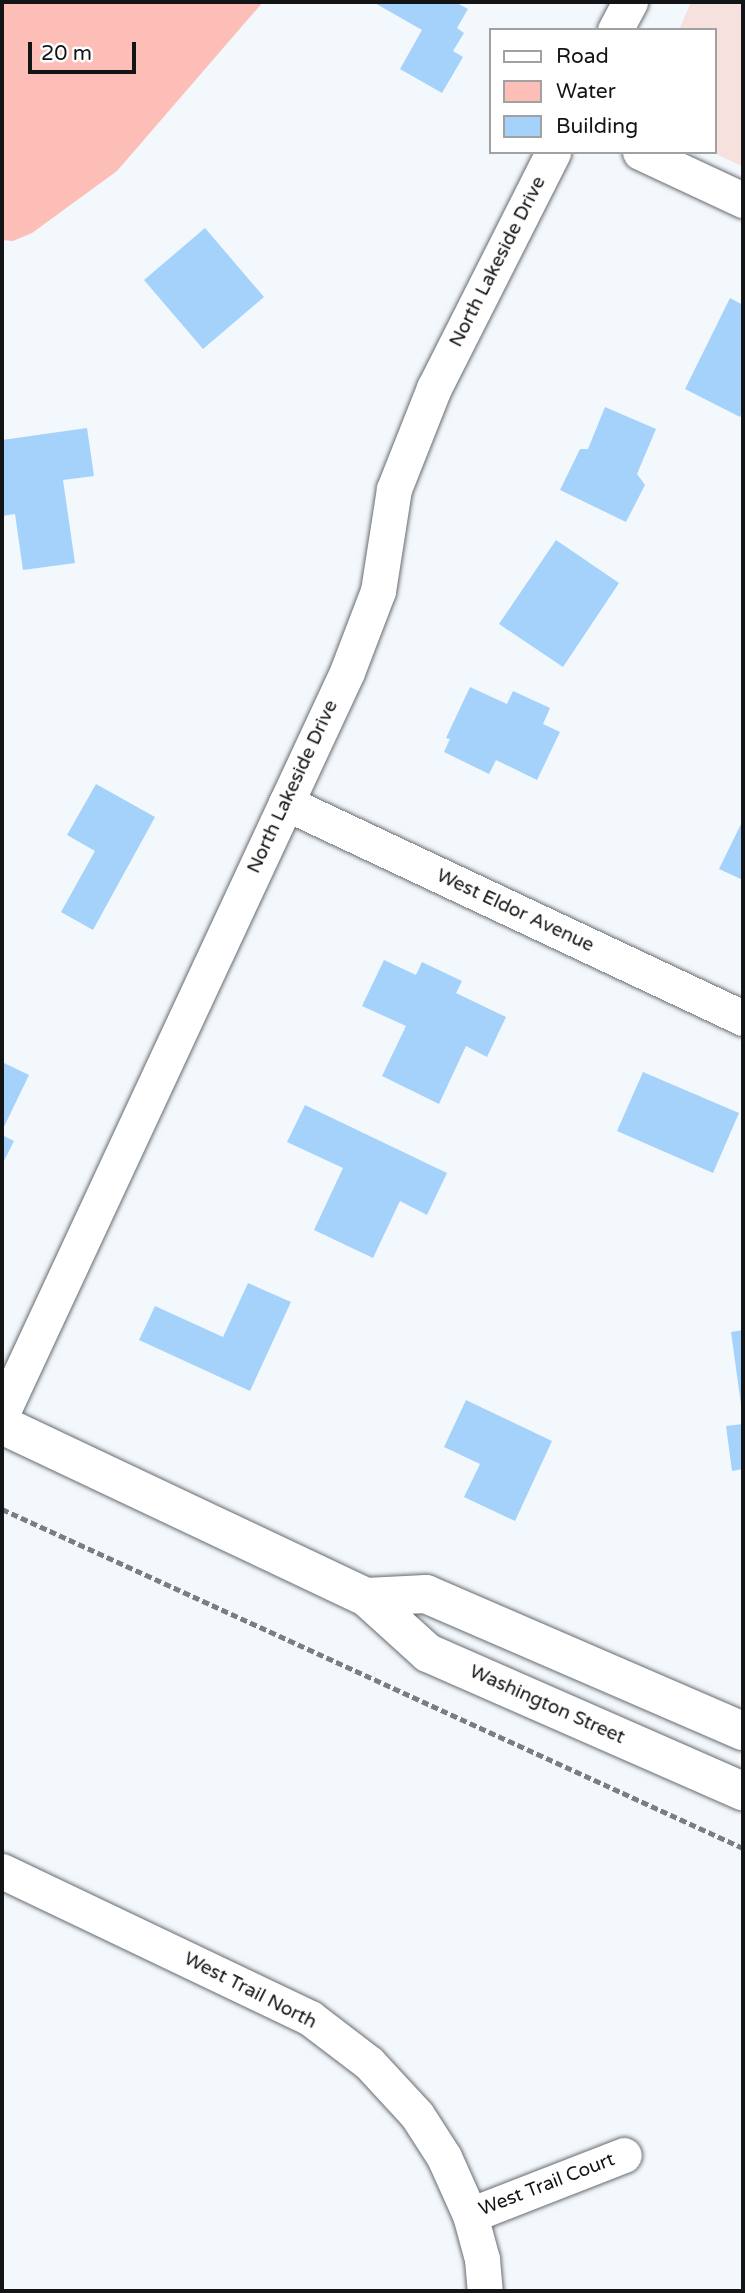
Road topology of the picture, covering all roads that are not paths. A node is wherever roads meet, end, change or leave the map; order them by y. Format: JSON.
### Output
{"nodes":[{"id":1,"x":630,"y":2,"type":"edge"},
{"id":2,"x":616,"y":28,"type":"edge"},
{"id":3,"x":551,"y":154,"type":"edge"},
{"id":4,"x":644,"y":154,"type":"edge"},
{"id":5,"x":743,"y":200,"type":"edge"},
{"id":6,"x":286,"y":803,"type":"junction"},
{"id":7,"x":743,"y":1018,"type":"edge"},
{"id":8,"x":2,"y":1413,"type":"edge"},
{"id":9,"x":2,"y":1425,"type":"edge"},
{"id":10,"x":366,"y":1597,"type":"junction"},
{"id":11,"x":743,"y":1731,"type":"edge"},
{"id":12,"x":743,"y":1791,"type":"edge"},
{"id":13,"x":2,"y":1871,"type":"edge"},
{"id":14,"x":624,"y":2155,"type":"dead end"},
{"id":15,"x":470,"y":2215,"type":"junction"},
{"id":16,"x":485,"y":2291,"type":"edge"}],
"edges":[{"from":1,"to":2,"type":"street"},
{"from":3,"to":6,"type":"street","name":"North Lakeside Drive"},
{"from":4,"to":5,"type":"street"},
{"from":6,"to":7,"type":"street","name":"West Eldor Avenue"},
{"from":6,"to":8,"type":"street","name":"North Lakeside Drive"},
{"from":9,"to":10,"type":"main road","name":"Washington Street"},
{"from":10,"to":11,"type":"main road","name":"Washington Street"},
{"from":10,"to":12,"type":"main road","name":"Washington Street"},
{"from":13,"to":15,"type":"street","name":"West Trail North"},
{"from":14,"to":15,"type":"street","name":"West Trail Court"},
{"from":15,"to":16,"type":"street","name":"West Trail North"}]}
